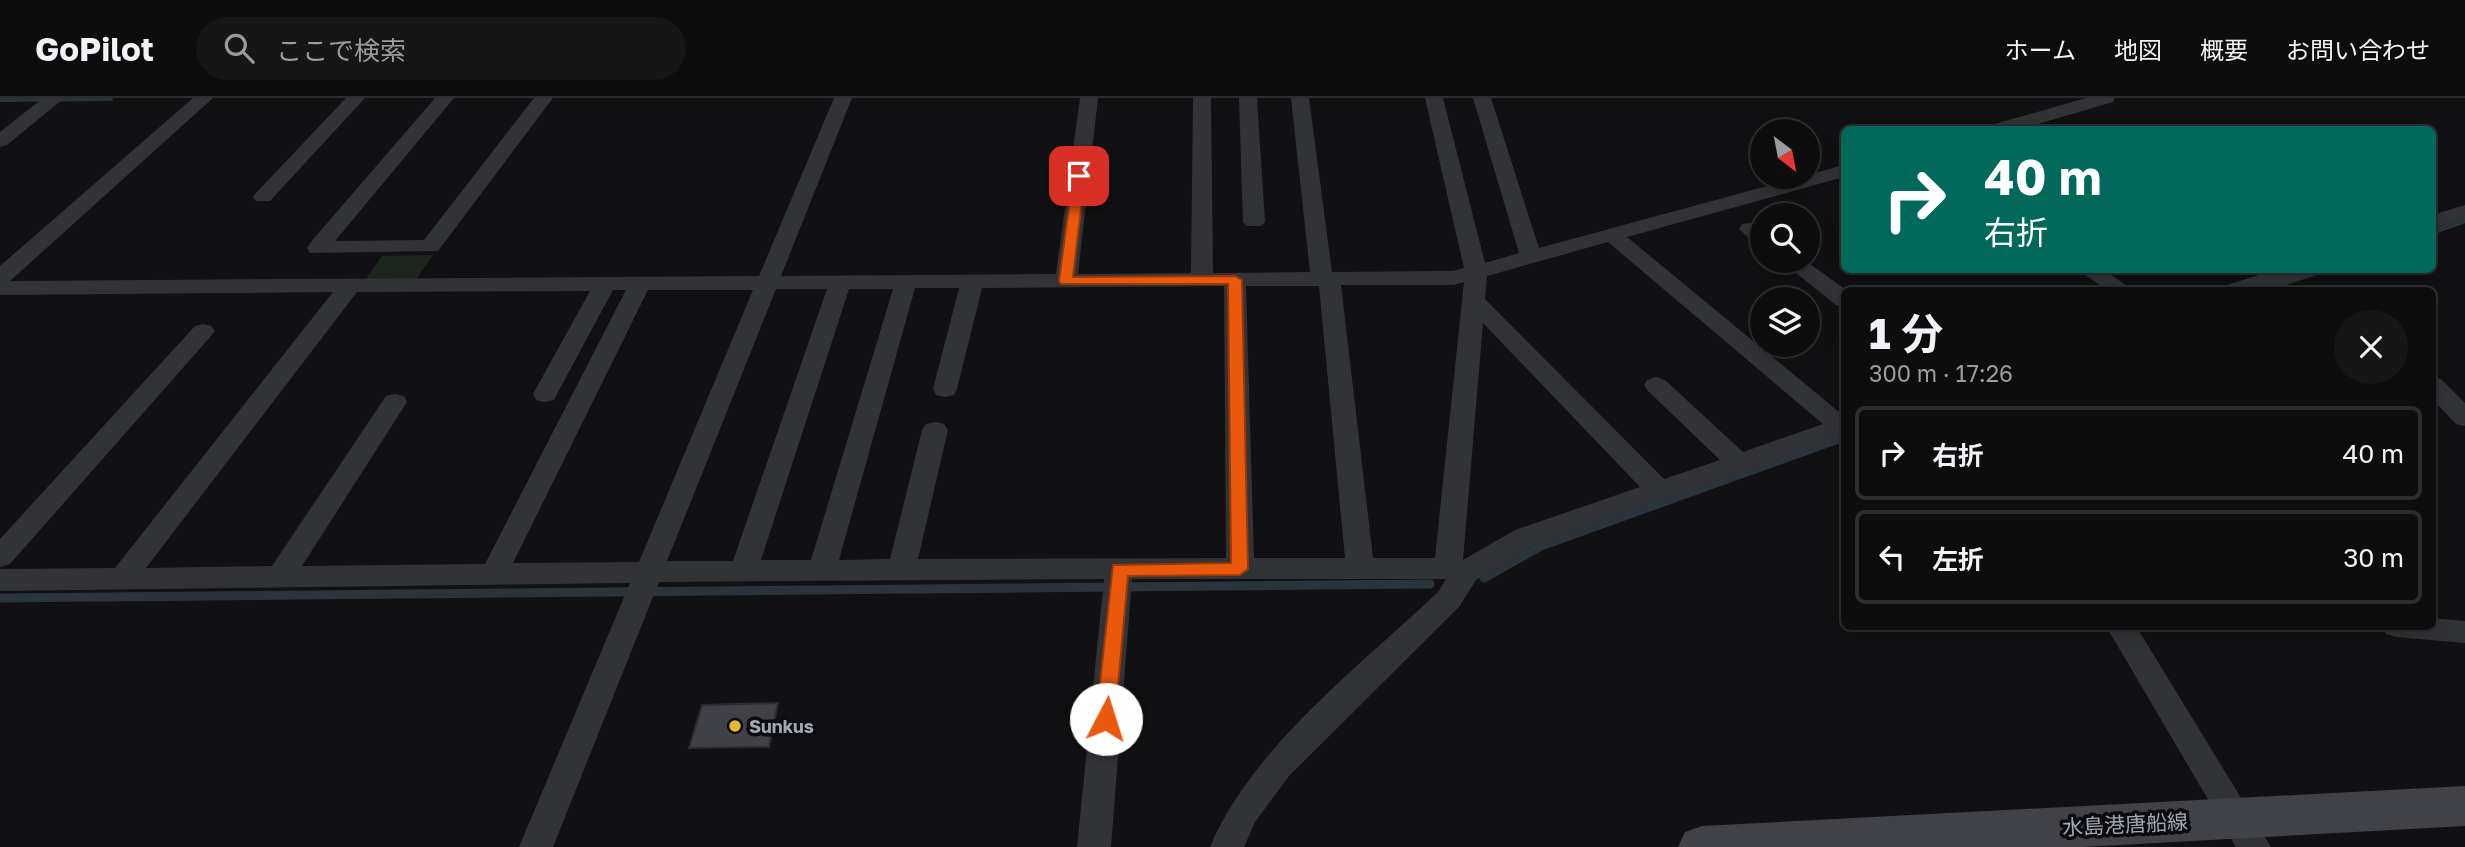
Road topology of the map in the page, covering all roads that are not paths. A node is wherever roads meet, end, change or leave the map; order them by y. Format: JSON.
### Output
{"nodes":[{"id":1,"x":356,"y":98,"type":"edge"},
{"id":2,"x":444,"y":98,"type":"edge"},
{"id":3,"x":544,"y":98,"type":"edge"},
{"id":4,"x":843,"y":98,"type":"edge"},
{"id":5,"x":1089,"y":98,"type":"edge"},
{"id":6,"x":1202,"y":98,"type":"edge"},
{"id":7,"x":1248,"y":98,"type":"edge"},
{"id":8,"x":1300,"y":98,"type":"edge"},
{"id":9,"x":1434,"y":98,"type":"edge"},
{"id":10,"x":1482,"y":98,"type":"edge"},
{"id":11,"x":2106,"y":98,"type":"edge"},
{"id":12,"x":53,"y":99,"type":"edge"},
{"id":13,"x":203,"y":99,"type":"edge"},
{"id":14,"x":2009,"y":126,"type":"edge"},
{"id":15,"x":0,"y":141,"type":"edge"},
{"id":16,"x":1841,"y":172,"type":"edge"},
{"id":17,"x":264,"y":197,"type":"dead end"},
{"id":18,"x":2465,"y":211,"type":"edge"},
{"id":19,"x":2436,"y":221,"type":"edge"},
{"id":20,"x":1254,"y":222,"type":"dead end"},
{"id":21,"x":1612,"y":235,"type":"junction"},
{"id":22,"x":1531,"y":258,"type":"junction"},
{"id":23,"x":1476,"y":272,"type":"junction"},
{"id":24,"x":1808,"y":273,"type":"edge"},
{"id":25,"x":2094,"y":273,"type":"edge"},
{"id":26,"x":2287,"y":273,"type":"edge"},
{"id":27,"x":0,"y":278,"type":"edge"},
{"id":28,"x":1325,"y":279,"type":"junction"},
{"id":29,"x":1202,"y":280,"type":"junction"},
{"id":30,"x":1235,"y":280,"type":"junction"},
{"id":31,"x":1066,"y":281,"type":"junction"},
{"id":32,"x":906,"y":282,"type":"junction"},
{"id":33,"x":972,"y":282,"type":"junction"},
{"id":34,"x":840,"y":283,"type":"junction"},
{"id":35,"x":605,"y":284,"type":"junction"},
{"id":36,"x":640,"y":284,"type":"junction"},
{"id":37,"x":767,"y":284,"type":"junction"},
{"id":38,"x":350,"y":286,"type":"junction"},
{"id":39,"x":2117,"y":287,"type":"edge"},
{"id":40,"x":2244,"y":287,"type":"edge"},
{"id":41,"x":0,"y":288,"type":"edge"},
{"id":42,"x":1841,"y":298,"type":"edge"},
{"id":43,"x":1474,"y":301,"type":"junction"},
{"id":44,"x":203,"y":331,"type":"dead end"},
{"id":45,"x":1656,"y":385,"type":"dead end"},
{"id":46,"x":2436,"y":388,"type":"edge"},
{"id":47,"x":945,"y":389,"type":"dead end"},
{"id":48,"x":545,"y":394,"type":"dead end"},
{"id":49,"x":395,"y":402,"type":"dead end"},
{"id":50,"x":2465,"y":418,"type":"edge"},
{"id":51,"x":1841,"y":425,"type":"edge"},
{"id":52,"x":1841,"y":428,"type":"edge"},
{"id":53,"x":935,"y":430,"type":"dead end"},
{"id":54,"x":1739,"y":463,"type":"junction"},
{"id":55,"x":1659,"y":490,"type":"junction"},
{"id":56,"x":0,"y":557,"type":"edge"},
{"id":57,"x":1360,"y":568,"type":"junction"},
{"id":58,"x":1240,"y":569,"type":"junction"},
{"id":59,"x":822,"y":570,"type":"junction"},
{"id":60,"x":901,"y":570,"type":"junction"},
{"id":61,"x":743,"y":572,"type":"junction"},
{"id":62,"x":1455,"y":572,"type":"junction"},
{"id":63,"x":494,"y":574,"type":"junction"},
{"id":64,"x":280,"y":577,"type":"junction"},
{"id":65,"x":122,"y":579,"type":"junction"},
{"id":66,"x":0,"y":580,"type":"edge"},
{"id":67,"x":1118,"y":581,"type":"junction"},
{"id":68,"x":645,"y":584,"type":"junction"},
{"id":69,"x":2436,"y":629,"type":"edge"},
{"id":70,"x":2122,"y":630,"type":"edge"},
{"id":71,"x":2465,"y":632,"type":"edge"},
{"id":72,"x":2465,"y":806,"type":"edge"},
{"id":73,"x":2246,"y":833,"type":"edge"},
{"id":74,"x":536,"y":847,"type":"edge"},
{"id":75,"x":1094,"y":847,"type":"edge"},
{"id":76,"x":1227,"y":847,"type":"edge"},
{"id":77,"x":1702,"y":847,"type":"edge"}],
"edges":[{"from":1,"to":17,"type":"street"},
{"from":2,"to":3,"type":"street"},
{"from":4,"to":37,"type":"street"},
{"from":5,"to":31,"type":"street"},
{"from":6,"to":29,"type":"street"},
{"from":7,"to":20,"type":"street"},
{"from":8,"to":28,"type":"street"},
{"from":9,"to":23,"type":"street"},
{"from":10,"to":22,"type":"street"},
{"from":11,"to":14,"type":"street"},
{"from":12,"to":15,"type":"street"},
{"from":13,"to":27,"type":"street"},
{"from":16,"to":21,"type":"street"},
{"from":18,"to":19,"type":"street"},
{"from":21,"to":22,"type":"street"},
{"from":21,"to":51,"type":"street"},
{"from":22,"to":23,"type":"street"},
{"from":23,"to":28,"type":"street"},
{"from":23,"to":43,"type":"street"},
{"from":24,"to":42,"type":"street"},
{"from":25,"to":39,"type":"street"},
{"from":26,"to":40,"type":"street"},
{"from":28,"to":30,"type":"street"},
{"from":28,"to":57,"type":"street"},
{"from":29,"to":30,"type":"street"},
{"from":29,"to":31,"type":"street"},
{"from":30,"to":58,"type":"street"},
{"from":31,"to":33,"type":"street"},
{"from":32,"to":33,"type":"street"},
{"from":32,"to":34,"type":"street"},
{"from":32,"to":59,"type":"street"},
{"from":33,"to":47,"type":"street"},
{"from":34,"to":37,"type":"street"},
{"from":34,"to":61,"type":"street"},
{"from":35,"to":36,"type":"street"},
{"from":35,"to":38,"type":"street"},
{"from":35,"to":48,"type":"street"},
{"from":36,"to":37,"type":"street"},
{"from":36,"to":63,"type":"street"},
{"from":37,"to":68,"type":"street"},
{"from":38,"to":41,"type":"street"},
{"from":38,"to":65,"type":"street"},
{"from":43,"to":55,"type":"street"},
{"from":43,"to":62,"type":"street"},
{"from":44,"to":56,"type":"street"},
{"from":45,"to":54,"type":"street"},
{"from":46,"to":50,"type":"street"},
{"from":49,"to":64,"type":"street"},
{"from":52,"to":54,"type":"street"},
{"from":53,"to":60,"type":"street"},
{"from":54,"to":55,"type":"street"},
{"from":55,"to":62,"type":"street"},
{"from":57,"to":58,"type":"street"},
{"from":57,"to":62,"type":"street"},
{"from":58,"to":67,"type":"street"},
{"from":59,"to":60,"type":"street"},
{"from":59,"to":61,"type":"street"},
{"from":60,"to":67,"type":"street"},
{"from":61,"to":68,"type":"street"},
{"from":62,"to":76,"type":"street"},
{"from":63,"to":64,"type":"street"},
{"from":63,"to":68,"type":"street"},
{"from":64,"to":65,"type":"street"},
{"from":65,"to":66,"type":"street"},
{"from":67,"to":75,"type":"street"},
{"from":68,"to":74,"type":"street"},
{"from":69,"to":71,"type":"street"},
{"from":70,"to":73,"type":"street"},
{"from":72,"to":73,"type":"main road","name":"水島港唐船線"},
{"from":73,"to":77,"type":"main road","name":"水島港唐船線"}]}
